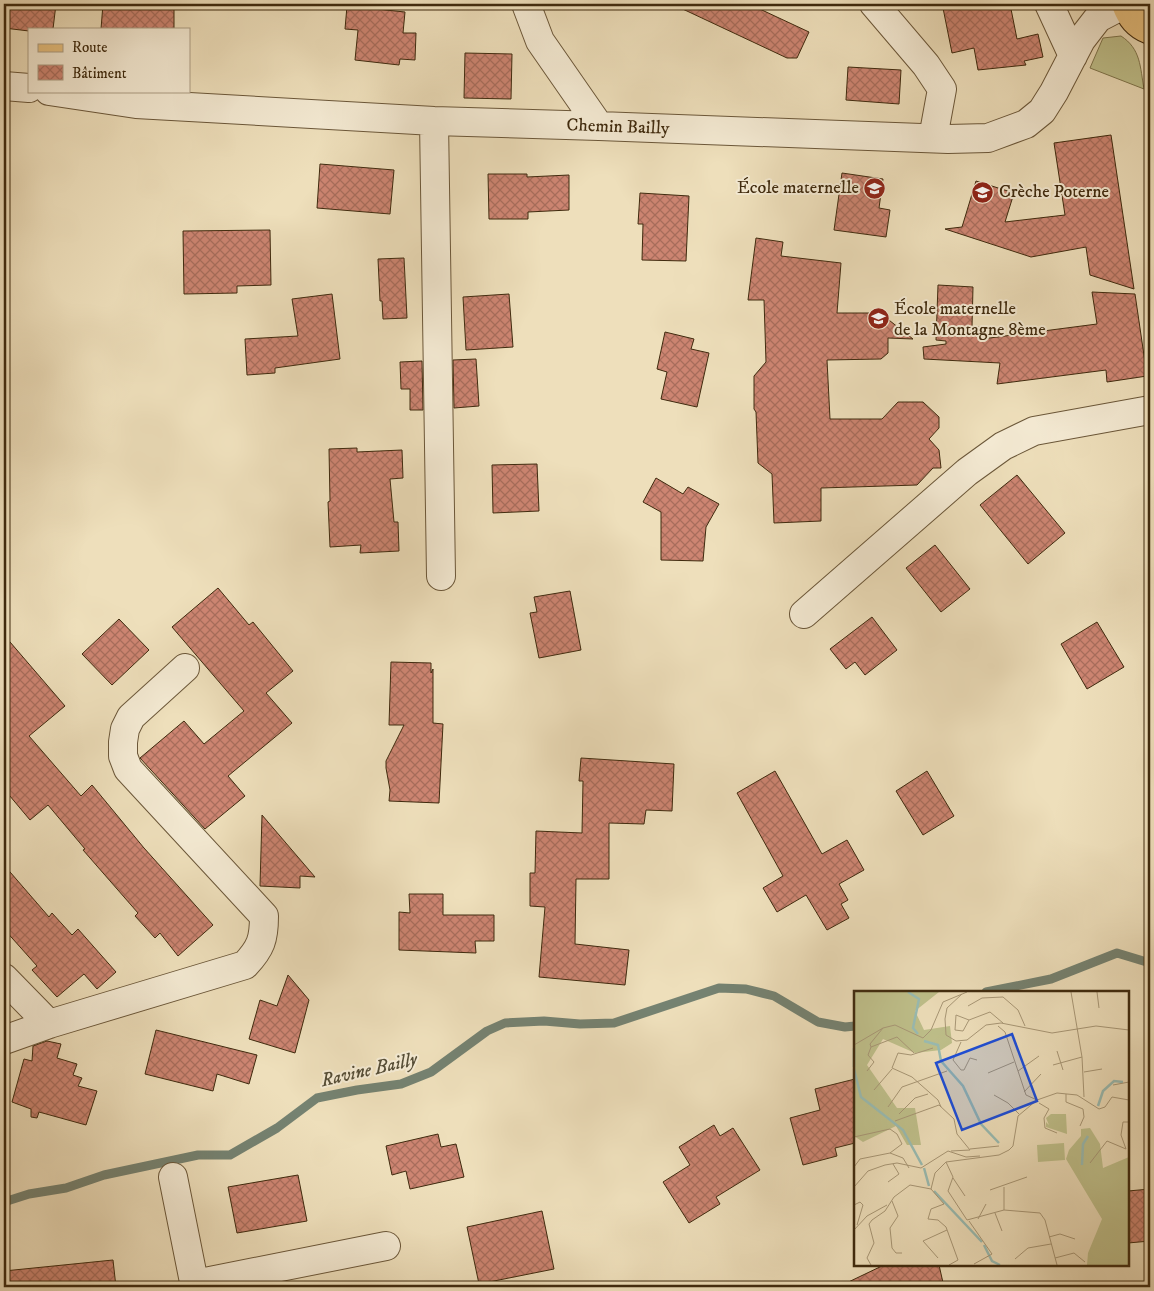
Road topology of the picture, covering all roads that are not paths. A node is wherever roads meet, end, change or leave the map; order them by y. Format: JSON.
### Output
{"nodes":[{"id":1,"x":526,"y":4,"type":"edge"},
{"id":2,"x":874,"y":4,"type":"edge"},
{"id":3,"x":1049,"y":4,"type":"edge"},
{"id":4,"x":1126,"y":4,"type":"edge"},
{"id":5,"x":1146,"y":28,"type":"edge"},
{"id":6,"x":1150,"y":52,"type":"edge"},
{"id":7,"x":1073,"y":56,"type":"junction"},
{"id":8,"x":4,"y":86,"type":"edge"},
{"id":9,"x":28,"y":88,"type":"edge"},
{"id":10,"x":56,"y":92,"type":"edge"},
{"id":11,"x":434,"y":121,"type":"junction"},
{"id":12,"x":599,"y":126,"type":"junction"},
{"id":13,"x":933,"y":138,"type":"junction"},
{"id":14,"x":1150,"y":410,"type":"edge"},
{"id":15,"x":441,"y":576,"type":"dead end"},
{"id":16,"x":804,"y":614,"type":"dead end"},
{"id":17,"x":185,"y":668,"type":"dead end"},
{"id":18,"x":4,"y":978,"type":"edge"},
{"id":19,"x":49,"y":1024,"type":"junction"},
{"id":20,"x":4,"y":1040,"type":"edge"},
{"id":21,"x":173,"y":1177,"type":"dead end"},
{"id":22,"x":386,"y":1246,"type":"dead end"},
{"id":23,"x":195,"y":1285,"type":"edge"}],
"edges":[{"from":1,"to":12,"type":"street"},
{"from":2,"to":13,"type":"street"},
{"from":3,"to":7,"type":"street"},
{"from":4,"to":5,"type":"main road"},
{"from":4,"to":7,"type":"street","name":"Chemin Bailly"},
{"from":5,"to":6,"type":"main road"},
{"from":7,"to":13,"type":"street","name":"Chemin Bailly"},
{"from":8,"to":9,"type":"street"},
{"from":10,"to":11,"type":"street","name":"Chemin Bailly"},
{"from":11,"to":12,"type":"street","name":"Chemin Bailly"},
{"from":11,"to":15,"type":"street"},
{"from":12,"to":13,"type":"street","name":"Chemin Bailly"},
{"from":14,"to":16,"type":"street"},
{"from":17,"to":19,"type":"street"},
{"from":18,"to":19,"type":"street"},
{"from":19,"to":20,"type":"street"},
{"from":21,"to":23,"type":"street"},
{"from":22,"to":23,"type":"street"}]}
